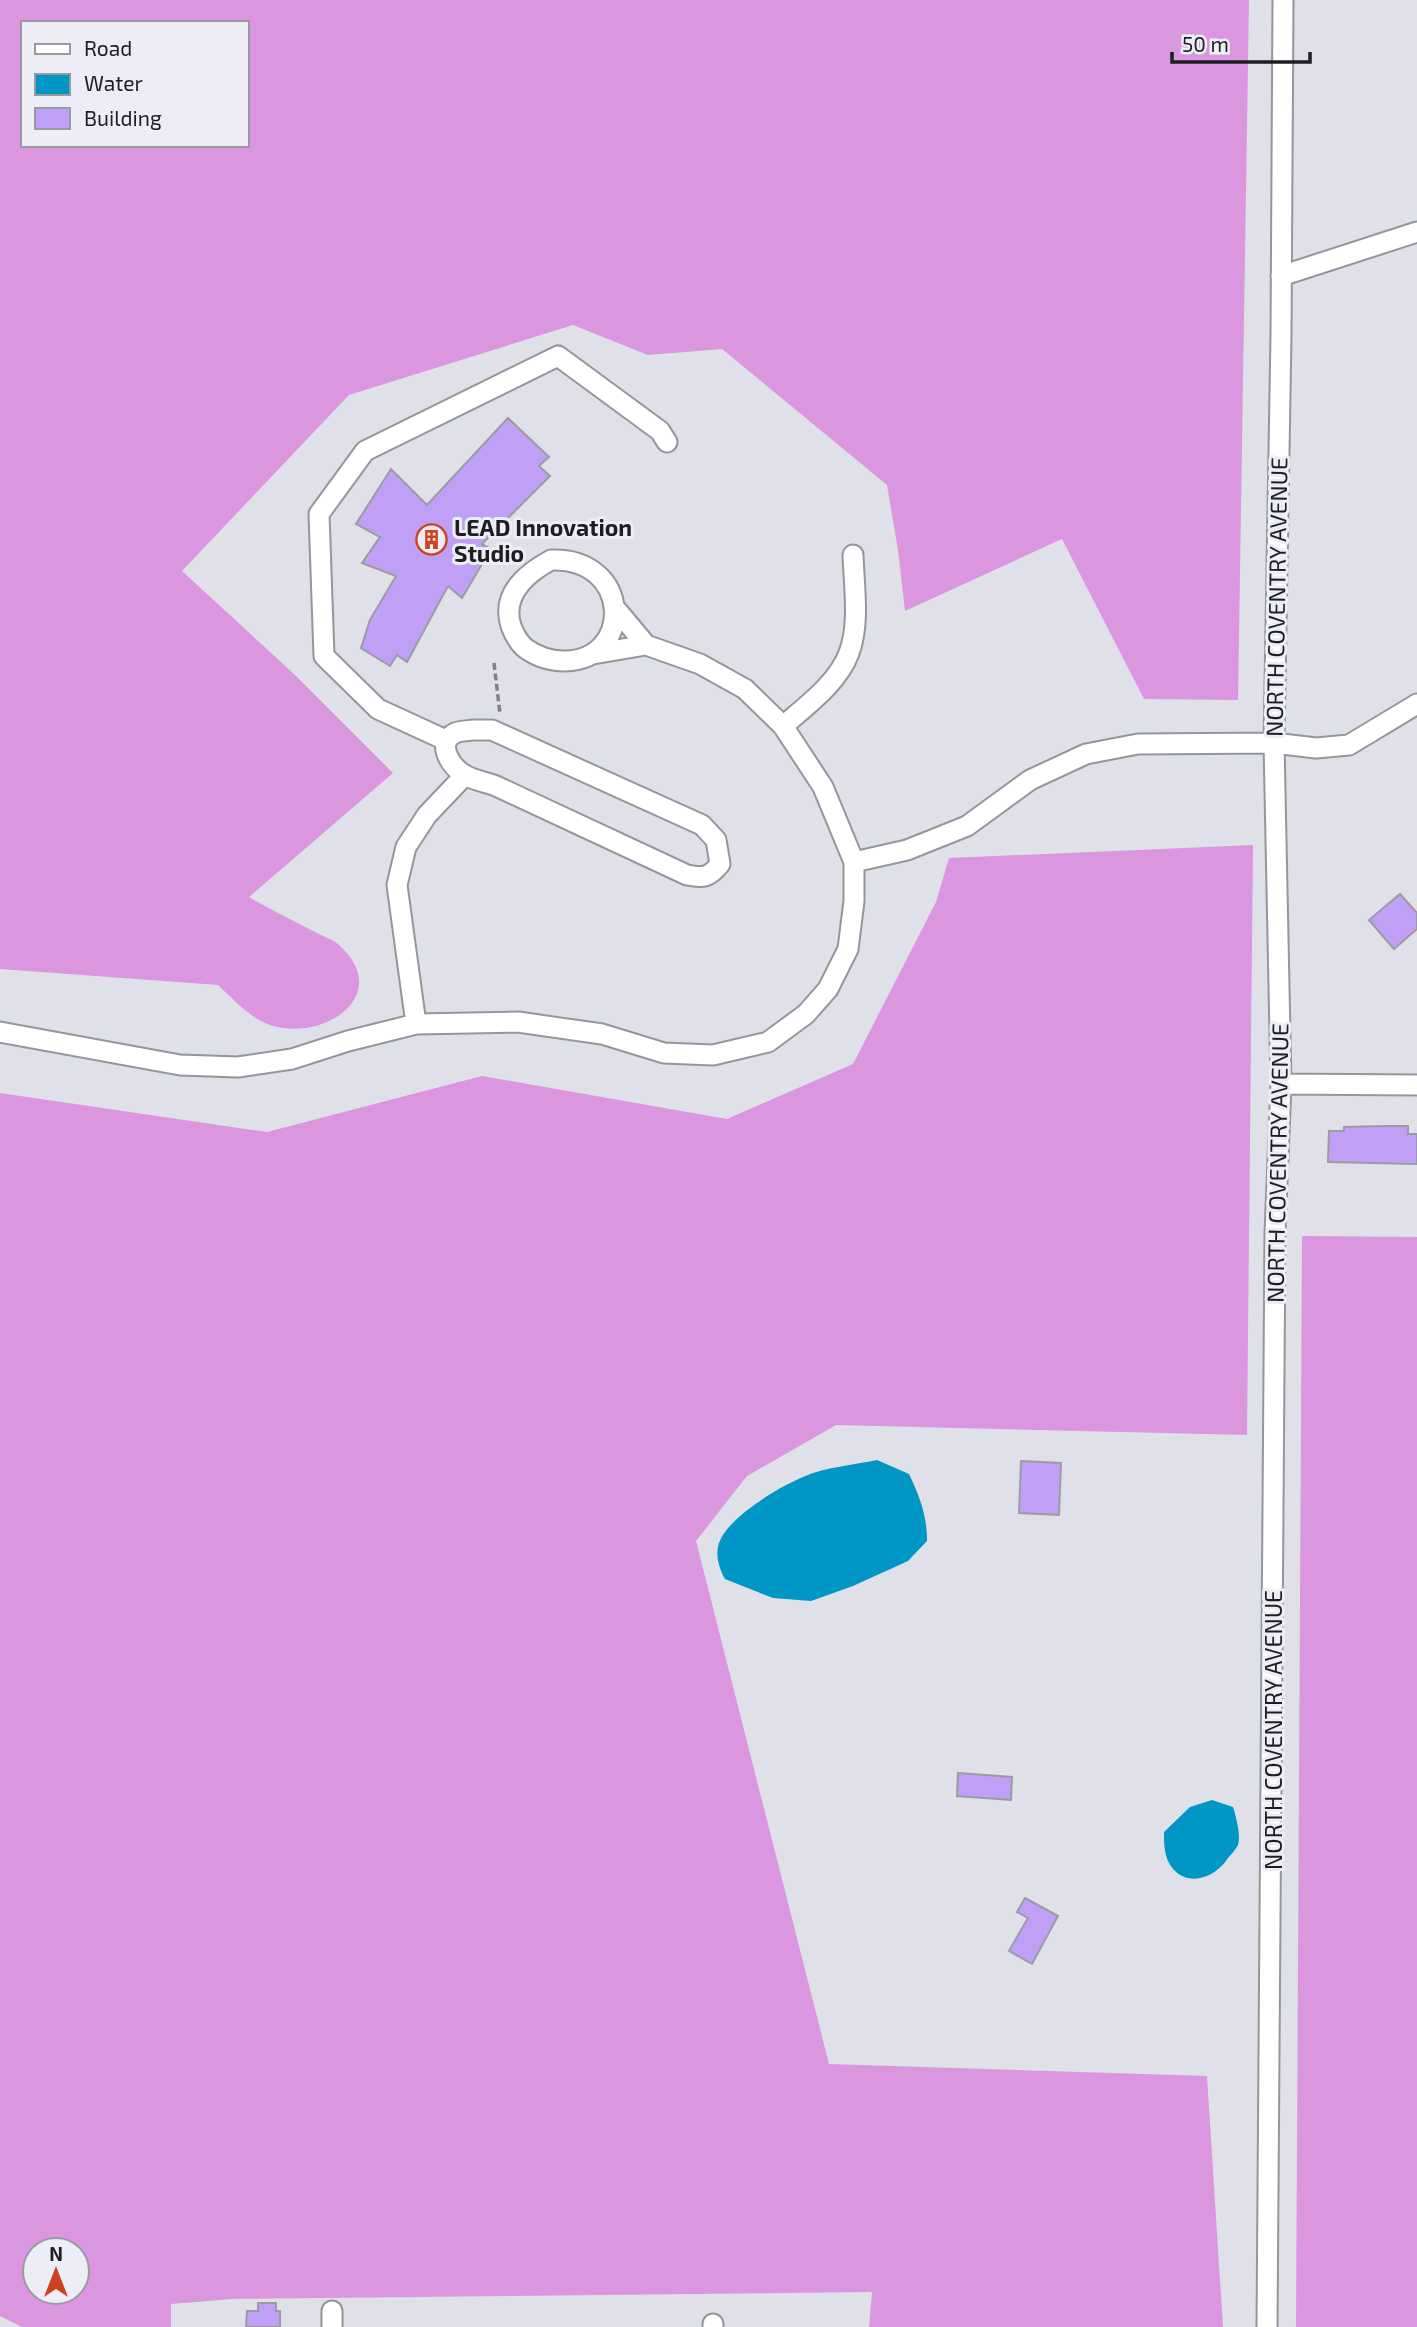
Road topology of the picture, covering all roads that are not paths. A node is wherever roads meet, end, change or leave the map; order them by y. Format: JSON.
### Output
{"nodes":[{"id":1,"x":1283,"y":0,"type":"edge"},
{"id":2,"x":1417,"y":232,"type":"edge"},
{"id":3,"x":1281,"y":276,"type":"junction"},
{"id":4,"x":667,"y":442,"type":"dead end"},
{"id":5,"x":853,"y":555,"type":"dead end"},
{"id":6,"x":615,"y":608,"type":"junction"},
{"id":7,"x":646,"y":645,"type":"junction"},
{"id":8,"x":593,"y":654,"type":"junction"},
{"id":9,"x":1417,"y":704,"type":"edge"},
{"id":10,"x":783,"y":726,"type":"junction"},
{"id":11,"x":439,"y":737,"type":"dead end"},
{"id":12,"x":1274,"y":743,"type":"junction"},
{"id":13,"x":464,"y":775,"type":"junction"},
{"id":14,"x":854,"y":862,"type":"junction"},
{"id":15,"x":416,"y":1024,"type":"junction"},
{"id":16,"x":0,"y":1032,"type":"edge"},
{"id":17,"x":1281,"y":1084,"type":"junction"},
{"id":18,"x":1417,"y":1085,"type":"edge"},
{"id":19,"x":1268,"y":2327,"type":"edge"}],
"edges":[{"from":1,"to":3,"type":"street","name":"NORTH COVENTRY AVENUE"},
{"from":2,"to":3,"type":"street"},
{"from":3,"to":12,"type":"street","name":"NORTH COVENTRY AVENUE"},
{"from":4,"to":11,"type":"street"},
{"from":5,"to":10,"type":"street"},
{"from":6,"to":7,"type":"street"},
{"from":6,"to":8,"type":"street"},
{"from":6,"to":8,"type":"street"},
{"from":7,"to":8,"type":"street"},
{"from":7,"to":10,"type":"street"},
{"from":9,"to":12,"type":"street"},
{"from":10,"to":14,"type":"street"},
{"from":12,"to":14,"type":"street"},
{"from":12,"to":17,"type":"street","name":"NORTH COVENTRY AVENUE"},
{"from":13,"to":13,"type":"street"},
{"from":13,"to":15,"type":"street"},
{"from":14,"to":15,"type":"street"},
{"from":15,"to":16,"type":"street"},
{"from":17,"to":18,"type":"street"},
{"from":17,"to":19,"type":"street","name":"NORTH COVENTRY AVENUE"}]}
